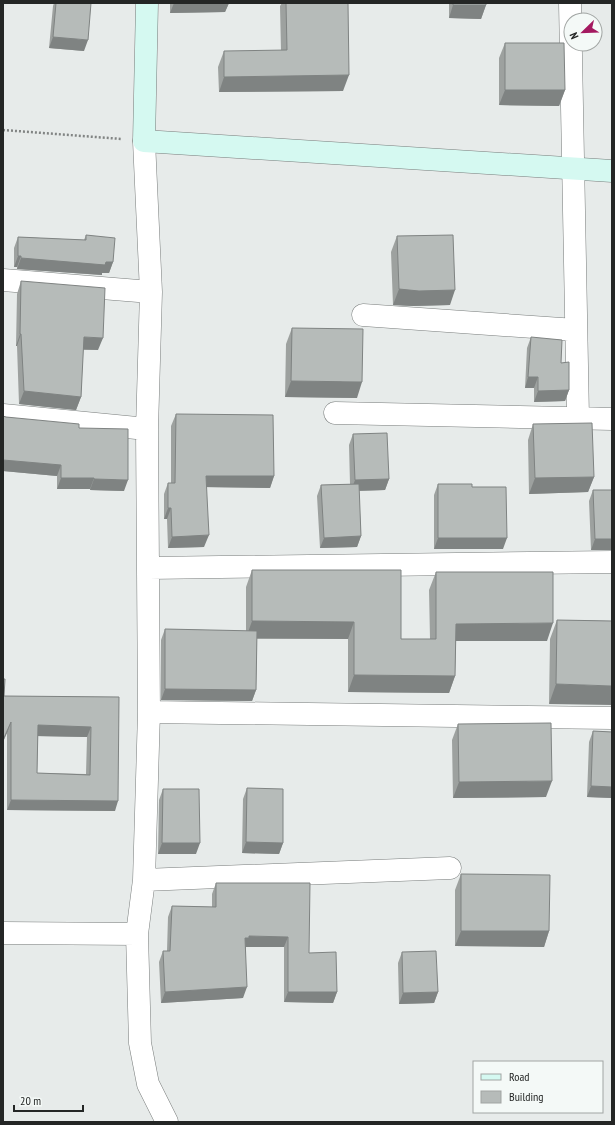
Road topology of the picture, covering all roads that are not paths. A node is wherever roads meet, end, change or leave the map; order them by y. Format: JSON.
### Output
{"nodes":[{"id":1,"x":147,"y":3,"type":"edge"},
{"id":2,"x":570,"y":3,"type":"edge"},
{"id":3,"x":144,"y":141,"type":"junction"},
{"id":4,"x":574,"y":170,"type":"junction"},
{"id":5,"x":612,"y":171,"type":"edge"},
{"id":6,"x":3,"y":280,"type":"edge"},
{"id":7,"x":151,"y":292,"type":"junction"},
{"id":8,"x":363,"y":315,"type":"dead end"},
{"id":9,"x":576,"y":330,"type":"junction"},
{"id":10,"x":335,"y":413,"type":"dead end"},
{"id":11,"x":3,"y":415,"type":"edge"},
{"id":12,"x":578,"y":418,"type":"junction"},
{"id":13,"x":612,"y":419,"type":"edge"},
{"id":14,"x":147,"y":429,"type":"junction"},
{"id":15,"x":612,"y":562,"type":"edge"},
{"id":16,"x":149,"y":568,"type":"junction"},
{"id":17,"x":149,"y":712,"type":"junction"},
{"id":18,"x":612,"y":718,"type":"edge"},
{"id":19,"x":450,"y":868,"type":"dead end"},
{"id":20,"x":144,"y":880,"type":"junction"},
{"id":21,"x":3,"y":933,"type":"edge"},
{"id":22,"x":137,"y":934,"type":"junction"},
{"id":23,"x":167,"y":1122,"type":"edge"}],
"edges":[{"from":1,"to":3,"type":"street"},
{"from":2,"to":4,"type":"street"},
{"from":3,"to":4,"type":"street"},
{"from":3,"to":7,"type":"street"},
{"from":4,"to":5,"type":"street"},
{"from":4,"to":9,"type":"street"},
{"from":6,"to":7,"type":"street"},
{"from":7,"to":14,"type":"street"},
{"from":8,"to":9,"type":"street"},
{"from":9,"to":12,"type":"street"},
{"from":10,"to":12,"type":"street"},
{"from":11,"to":14,"type":"street"},
{"from":12,"to":13,"type":"street"},
{"from":14,"to":16,"type":"street"},
{"from":15,"to":16,"type":"street"},
{"from":16,"to":17,"type":"street"},
{"from":17,"to":18,"type":"street"},
{"from":17,"to":20,"type":"street"},
{"from":19,"to":20,"type":"street"},
{"from":20,"to":22,"type":"street"},
{"from":21,"to":22,"type":"street"},
{"from":22,"to":23,"type":"street"}]}
